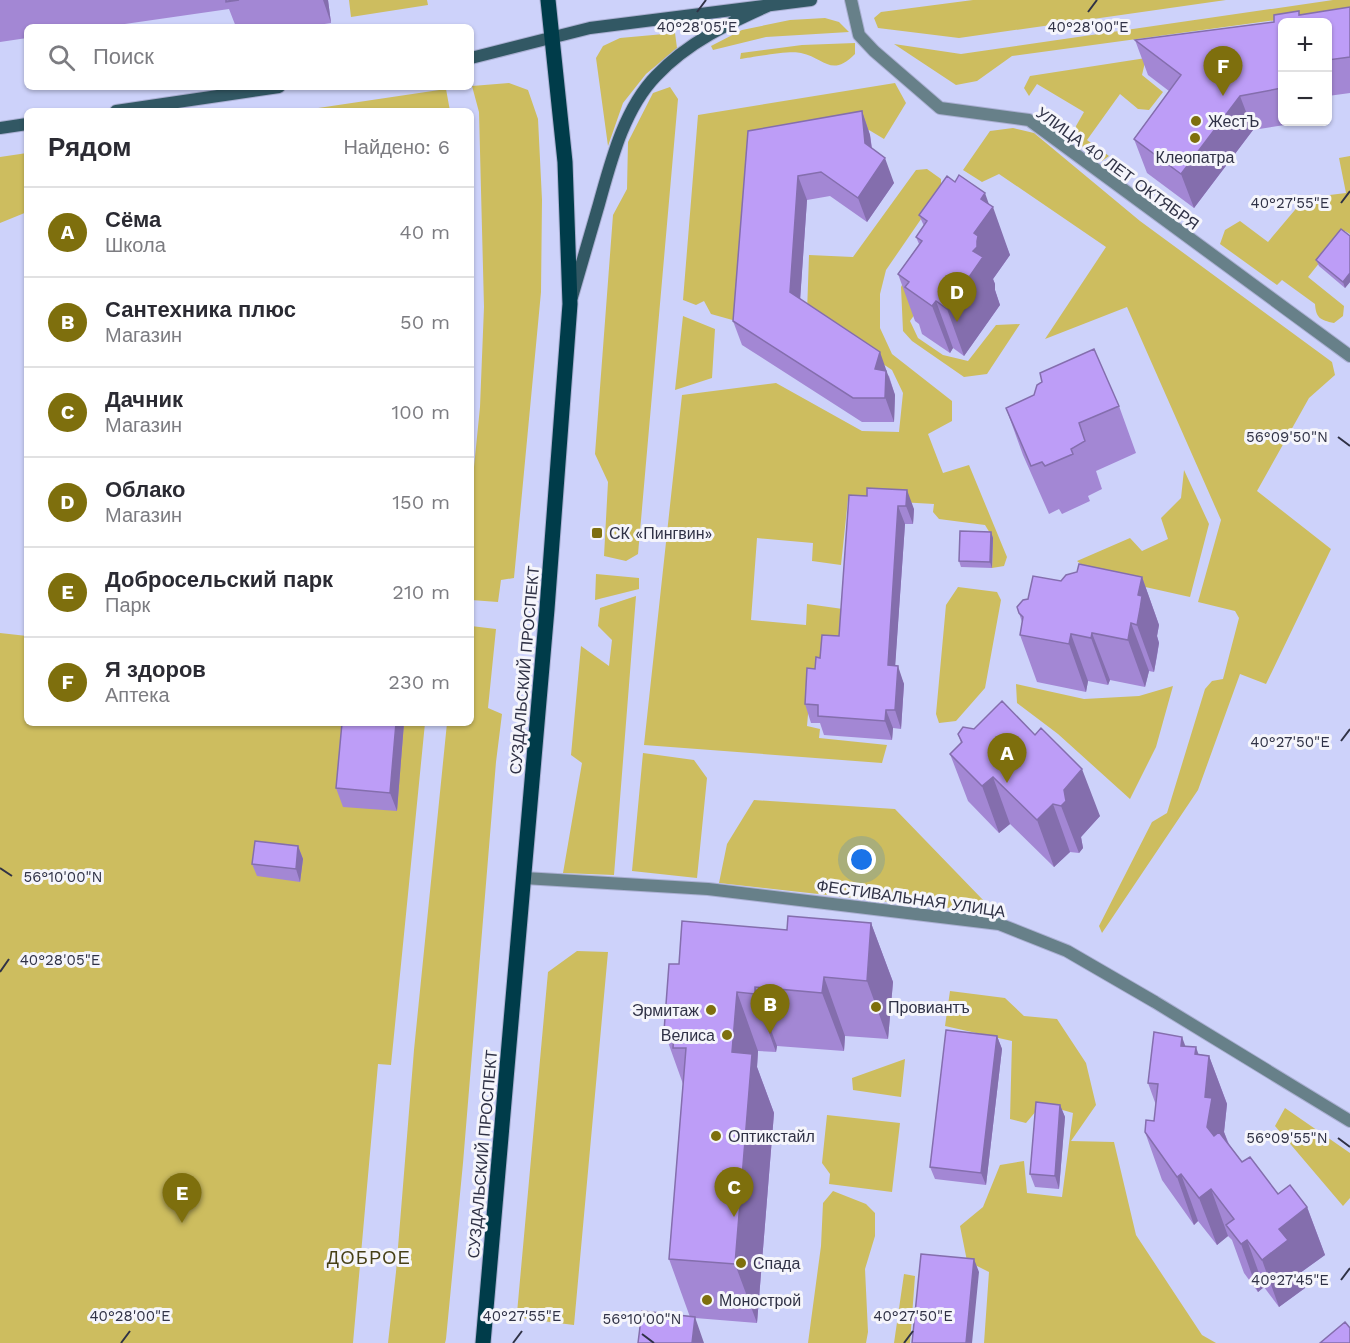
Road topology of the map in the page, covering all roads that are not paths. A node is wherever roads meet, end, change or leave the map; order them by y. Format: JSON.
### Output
{"nodes":[{"id":1,"x":548,"y":0,"type":"edge"},
{"id":2,"x":811,"y":0,"type":"edge"},
{"id":3,"x":851,"y":0,"type":"edge"},
{"id":4,"x":772,"y":4,"type":"junction"},
{"id":5,"x":552,"y":38,"type":"junction"},
{"id":6,"x":474,"y":57,"type":"edge"},
{"id":7,"x":259,"y":90,"type":"edge"},
{"id":8,"x":136,"y":108,"type":"edge"},
{"id":9,"x":24,"y":124,"type":"edge"},
{"id":10,"x":0,"y":128,"type":"edge"},
{"id":11,"x":570,"y":304,"type":"junction"},
{"id":12,"x":1350,"y":356,"type":"edge"},
{"id":13,"x":524,"y":878,"type":"junction"},
{"id":14,"x":1350,"y":1121,"type":"edge"},
{"id":15,"x":483,"y":1343,"type":"edge"}],
"edges":[{"from":1,"to":5,"type":"main road","name":"СУЗДАЛЬСКИЙ ПРОСПЕКТ"},
{"from":2,"to":4,"type":"main road"},
{"from":3,"to":12,"type":"street","name":"УЛИЦА 40 ЛЕТ ОКТЯБРЯ"},
{"from":4,"to":5,"type":"main road"},
{"from":4,"to":11,"type":"main road"},
{"from":5,"to":6,"type":"main road"},
{"from":5,"to":11,"type":"main road","name":"СУЗДАЛЬСКИЙ ПРОСПЕКТ"},
{"from":7,"to":8,"type":"main road"},
{"from":9,"to":10,"type":"main road"},
{"from":11,"to":13,"type":"main road","name":"СУЗДАЛЬСКИЙ ПРОСПЕКТ"},
{"from":13,"to":14,"type":"street","name":"ФЕСТИВАЛЬНАЯ УЛИЦА"},
{"from":13,"to":15,"type":"main road","name":"СУЗДАЛЬСКИЙ ПРОСПЕКТ"}]}
